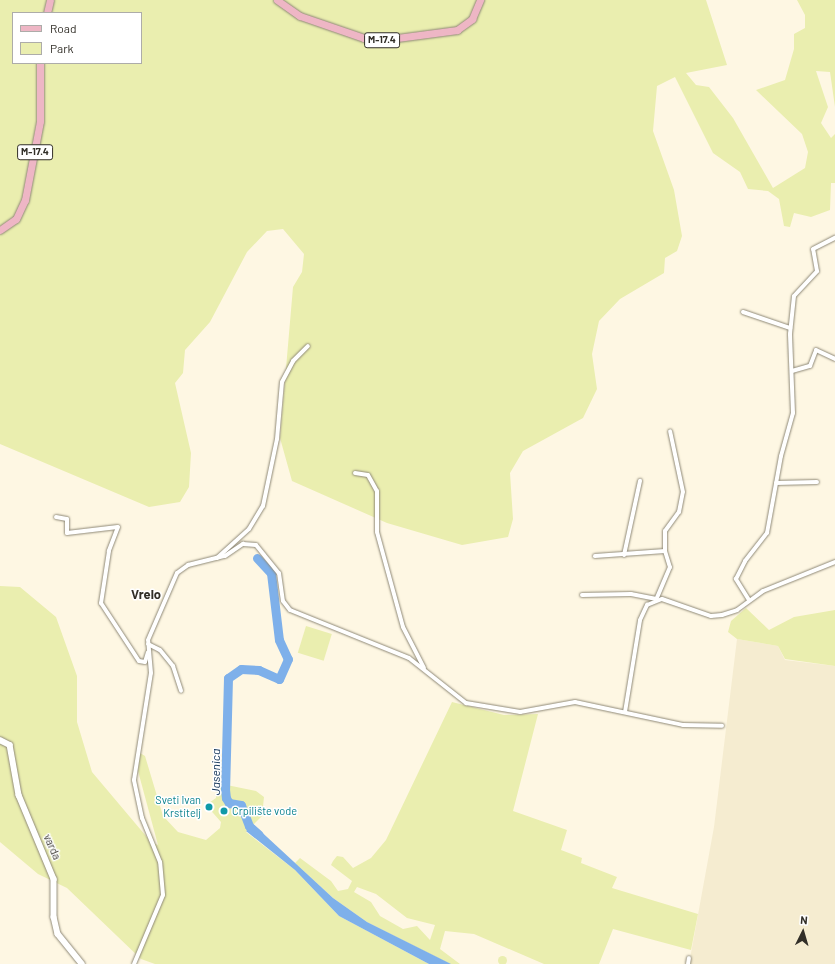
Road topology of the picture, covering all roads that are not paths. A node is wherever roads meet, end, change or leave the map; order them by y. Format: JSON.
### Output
{"nodes":[{"id":1,"x":50,"y":0,"type":"edge"},
{"id":2,"x":276,"y":0,"type":"edge"},
{"id":3,"x":480,"y":0,"type":"edge"},
{"id":4,"x":47,"y":12,"type":"edge"},
{"id":5,"x":40,"y":64,"type":"edge"},
{"id":6,"x":0,"y":230,"type":"edge"},
{"id":7,"x":835,"y":238,"type":"edge"},
{"id":8,"x":743,"y":312,"type":"dead end"},
{"id":9,"x":790,"y":328,"type":"junction"},
{"id":10,"x":308,"y":346,"type":"dead end"},
{"id":11,"x":835,"y":359,"type":"edge"},
{"id":12,"x":792,"y":371,"type":"junction"},
{"id":13,"x":670,"y":431,"type":"dead end"},
{"id":14,"x":355,"y":473,"type":"dead end"},
{"id":15,"x":640,"y":481,"type":"dead end"},
{"id":16,"x":817,"y":482,"type":"dead end"},
{"id":17,"x":776,"y":483,"type":"junction"},
{"id":18,"x":56,"y":517,"type":"dead end"},
{"id":19,"x":665,"y":551,"type":"junction"},
{"id":20,"x":624,"y":555,"type":"junction"},
{"id":21,"x":595,"y":556,"type":"dead end"},
{"id":22,"x":216,"y":558,"type":"junction"},
{"id":23,"x":835,"y":562,"type":"edge"},
{"id":24,"x":582,"y":595,"type":"dead end"},
{"id":25,"x":657,"y":598,"type":"junction"},
{"id":26,"x":749,"y":600,"type":"junction"},
{"id":27,"x":148,"y":644,"type":"junction"},
{"id":28,"x":148,"y":651,"type":"junction"},
{"id":29,"x":425,"y":670,"type":"junction"},
{"id":30,"x":181,"y":691,"type":"dead end"},
{"id":31,"x":625,"y":712,"type":"junction"},
{"id":32,"x":722,"y":726,"type":"dead end"},
{"id":33,"x":0,"y":740,"type":"edge"},
{"id":34,"x":689,"y":958,"type":"dead end"},
{"id":35,"x":82,"y":964,"type":"edge"},
{"id":36,"x":134,"y":964,"type":"edge"},
{"id":37,"x":688,"y":964,"type":"edge"}],
"edges":[{"from":1,"to":4,"type":"main road"},
{"from":2,"to":3,"type":"main road","number":"M-17.4"},
{"from":5,"to":6,"type":"main road","number":"M-17.4"},
{"from":7,"to":9,"type":"street"},
{"from":8,"to":9,"type":"street"},
{"from":9,"to":12,"type":"street"},
{"from":10,"to":22,"type":"street"},
{"from":11,"to":12,"type":"street"},
{"from":12,"to":17,"type":"street"},
{"from":13,"to":19,"type":"street"},
{"from":14,"to":29,"type":"street"},
{"from":15,"to":20,"type":"street"},
{"from":16,"to":17,"type":"street"},
{"from":17,"to":26,"type":"street"},
{"from":18,"to":28,"type":"street"},
{"from":19,"to":20,"type":"street"},
{"from":19,"to":25,"type":"street"},
{"from":20,"to":21,"type":"street"},
{"from":22,"to":27,"type":"street"},
{"from":22,"to":29,"type":"street"},
{"from":23,"to":26,"type":"street"},
{"from":24,"to":25,"type":"street"},
{"from":25,"to":26,"type":"street"},
{"from":25,"to":31,"type":"street"},
{"from":27,"to":28,"type":"street"},
{"from":27,"to":30,"type":"street"},
{"from":28,"to":36,"type":"street"},
{"from":29,"to":31,"type":"street"},
{"from":31,"to":32,"type":"street"},
{"from":33,"to":35,"type":"street","name":"varda"},
{"from":34,"to":37,"type":"street"}]}
